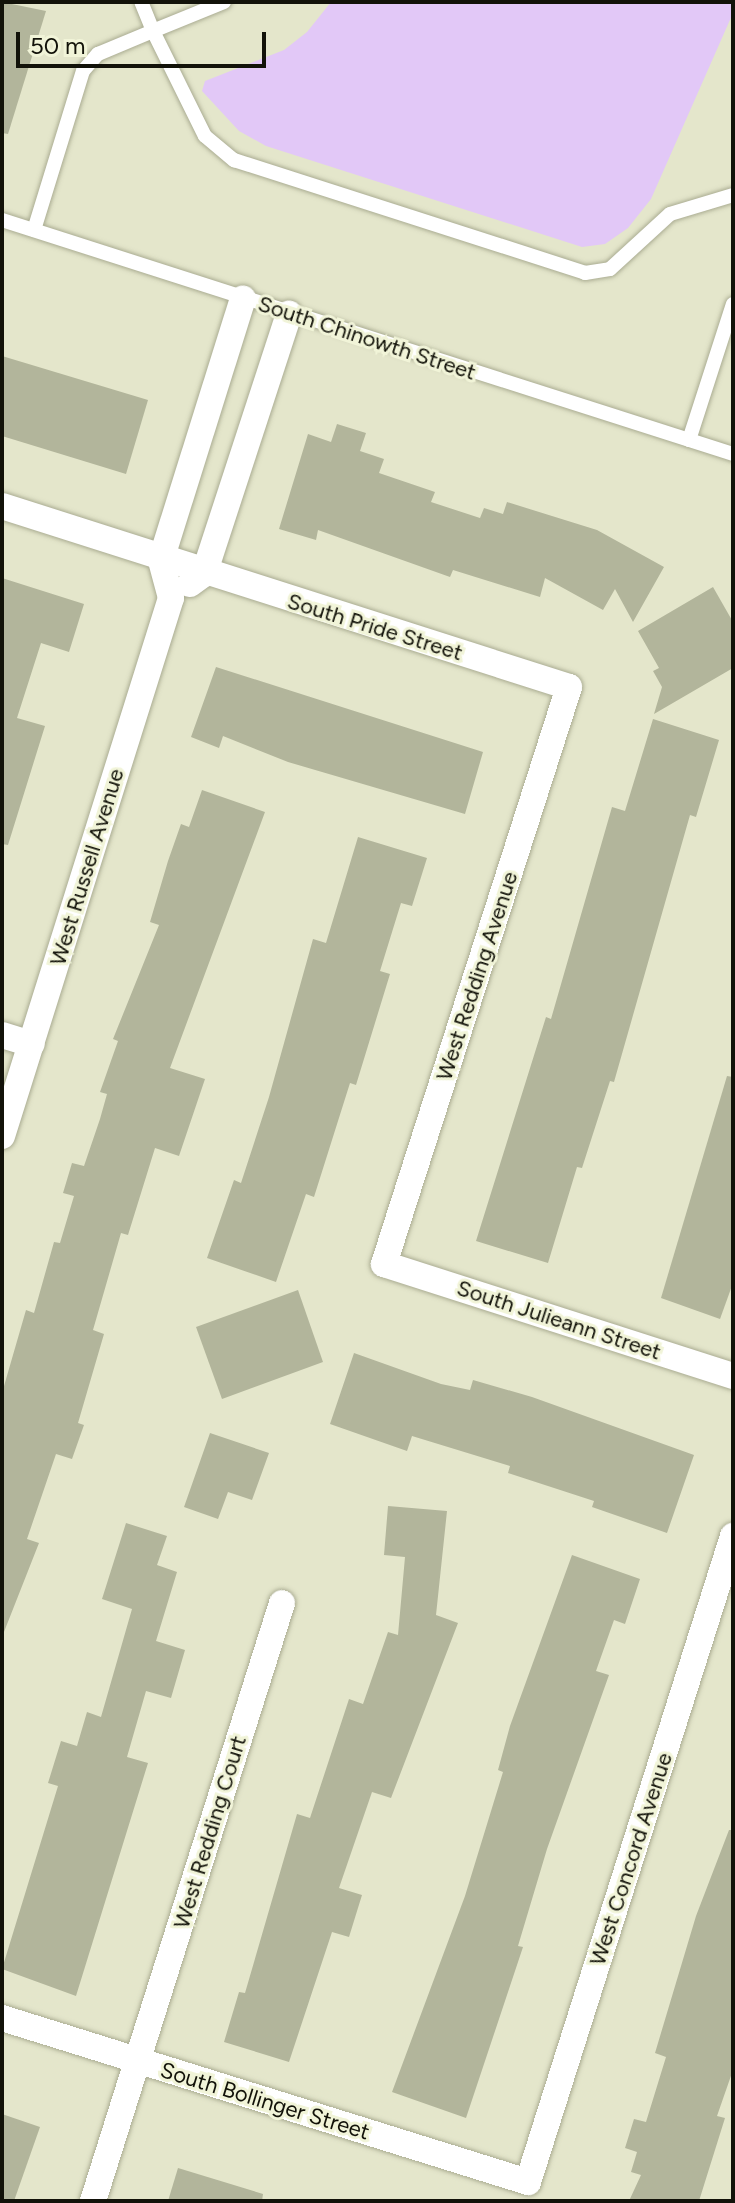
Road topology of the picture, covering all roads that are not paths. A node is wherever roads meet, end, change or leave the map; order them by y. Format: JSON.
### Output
{"nodes":[{"id":1,"x":141,"y":2,"type":"edge"},
{"id":2,"x":224,"y":2,"type":"edge"},
{"id":3,"x":153,"y":31,"type":"junction"},
{"id":4,"x":733,"y":195,"type":"edge"},
{"id":5,"x":2,"y":220,"type":"edge"},
{"id":6,"x":34,"y":230,"type":"junction"},
{"id":7,"x":243,"y":299,"type":"junction"},
{"id":8,"x":733,"y":304,"type":"edge"},
{"id":9,"x":289,"y":314,"type":"junction"},
{"id":10,"x":689,"y":440,"type":"junction"},
{"id":11,"x":733,"y":454,"type":"edge"},
{"id":12,"x":2,"y":506,"type":"edge"},
{"id":13,"x":182,"y":566,"type":"junction"},
{"id":14,"x":171,"y":598,"type":"junction"},
{"id":15,"x":569,"y":687,"type":"joint"},
{"id":16,"x":2,"y":1035,"type":"edge"},
{"id":17,"x":32,"y":1044,"type":"junction"},
{"id":18,"x":2,"y":1136,"type":"edge"},
{"id":19,"x":384,"y":1264,"type":"joint"},
{"id":20,"x":733,"y":1376,"type":"edge"},
{"id":21,"x":733,"y":1536,"type":"edge"},
{"id":22,"x":282,"y":1603,"type":"dead end"},
{"id":23,"x":2,"y":2018,"type":"edge"},
{"id":24,"x":138,"y":2062,"type":"junction"},
{"id":25,"x":528,"y":2182,"type":"joint"},
{"id":26,"x":93,"y":2201,"type":"edge"}],
"edges":[{"from":1,"to":3,"type":"lane"},
{"from":2,"to":3,"type":"lane"},
{"from":3,"to":4,"type":"lane"},
{"from":3,"to":6,"type":"lane"},
{"from":5,"to":6,"type":"lane","name":"South Chinowth Street"},
{"from":6,"to":7,"type":"lane","name":"South Chinowth Street"},
{"from":7,"to":9,"type":"lane","name":"South Chinowth Street"},
{"from":7,"to":13,"type":"street"},
{"from":8,"to":10,"type":"lane"},
{"from":9,"to":10,"type":"lane","name":"South Chinowth Street"},
{"from":9,"to":13,"type":"street"},
{"from":10,"to":11,"type":"lane","name":"South Chinowth Street"},
{"from":12,"to":13,"type":"street","name":"South Pride Street"},
{"from":13,"to":14,"type":"street"},
{"from":13,"to":14,"type":"street"},
{"from":13,"to":15,"type":"street","name":"South Pride Street"},
{"from":14,"to":17,"type":"street","name":"West Russell Avenue"},
{"from":15,"to":19,"type":"street","name":"West Redding Avenue"},
{"from":16,"to":17,"type":"street"},
{"from":17,"to":18,"type":"street","name":"West Russell Avenue"},
{"from":19,"to":20,"type":"street","name":"South Julieann Street"},
{"from":21,"to":25,"type":"street","name":"West Concord Avenue"},
{"from":22,"to":24,"type":"street","name":"West Redding Court"},
{"from":23,"to":24,"type":"street","name":"South Bollinger Street"},
{"from":24,"to":25,"type":"street","name":"South Bollinger Street"},
{"from":24,"to":26,"type":"street"}]}
